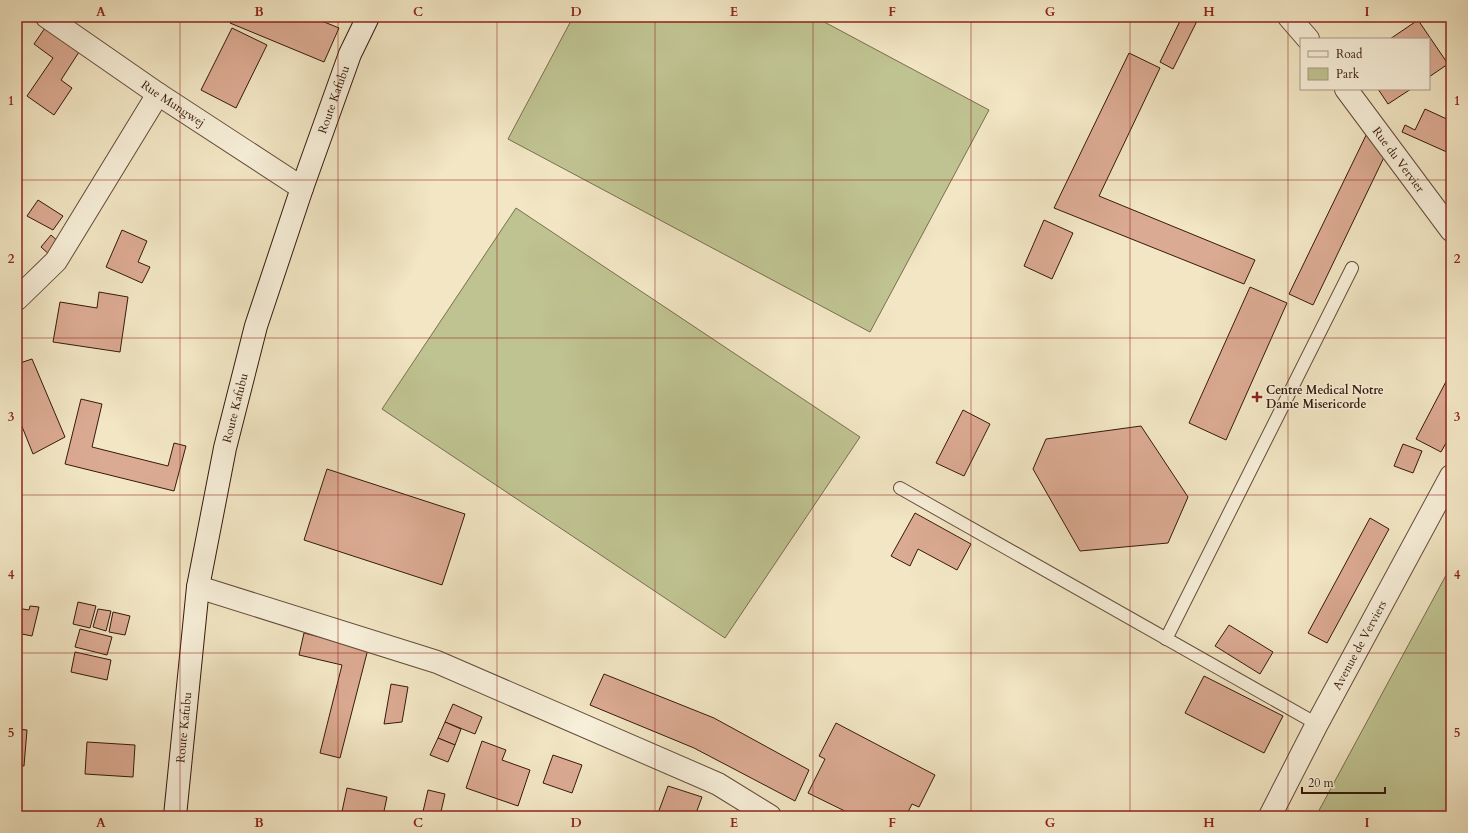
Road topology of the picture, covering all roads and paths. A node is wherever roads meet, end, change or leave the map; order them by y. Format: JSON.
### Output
{"nodes":[{"id":1,"x":47,"y":17,"type":"edge"},
{"id":2,"x":368,"y":17,"type":"edge"},
{"id":3,"x":1288,"y":17,"type":"edge"},
{"id":4,"x":1307,"y":38,"type":"edge"},
{"id":5,"x":1347,"y":90,"type":"edge"},
{"id":6,"x":158,"y":94,"type":"junction"},
{"id":7,"x":302,"y":188,"type":"junction"},
{"id":8,"x":1451,"y":230,"type":"edge"},
{"id":9,"x":1352,"y":268,"type":"dead end"},
{"id":10,"x":17,"y":299,"type":"edge"},
{"id":11,"x":1451,"y":476,"type":"edge"},
{"id":12,"x":900,"y":488,"type":"dead end"},
{"id":13,"x":198,"y":587,"type":"junction"},
{"id":14,"x":1166,"y":638,"type":"junction"},
{"id":15,"x":1317,"y":724,"type":"junction"},
{"id":16,"x":174,"y":816,"type":"edge"},
{"id":17,"x":770,"y":816,"type":"edge"},
{"id":18,"x":1270,"y":816,"type":"edge"}],
"edges":[{"from":1,"to":6,"type":"street","name":"Rue Mungwej"},
{"from":2,"to":7,"type":"street","name":"Route Kafubu"},
{"from":3,"to":4,"type":"street"},
{"from":5,"to":8,"type":"street","name":"Rue du Vervier"},
{"from":6,"to":7,"type":"street","name":"Rue Mungwej"},
{"from":6,"to":10,"type":"street"},
{"from":7,"to":13,"type":"street","name":"Route Kafubu"},
{"from":9,"to":14,"type":"lane"},
{"from":11,"to":15,"type":"street","name":"Avenue de Verviers"},
{"from":12,"to":14,"type":"lane"},
{"from":13,"to":16,"type":"street","name":"Route Kafubu"},
{"from":13,"to":17,"type":"street"},
{"from":14,"to":15,"type":"lane"},
{"from":15,"to":18,"type":"street","name":"Avenue de Verviers"}]}
